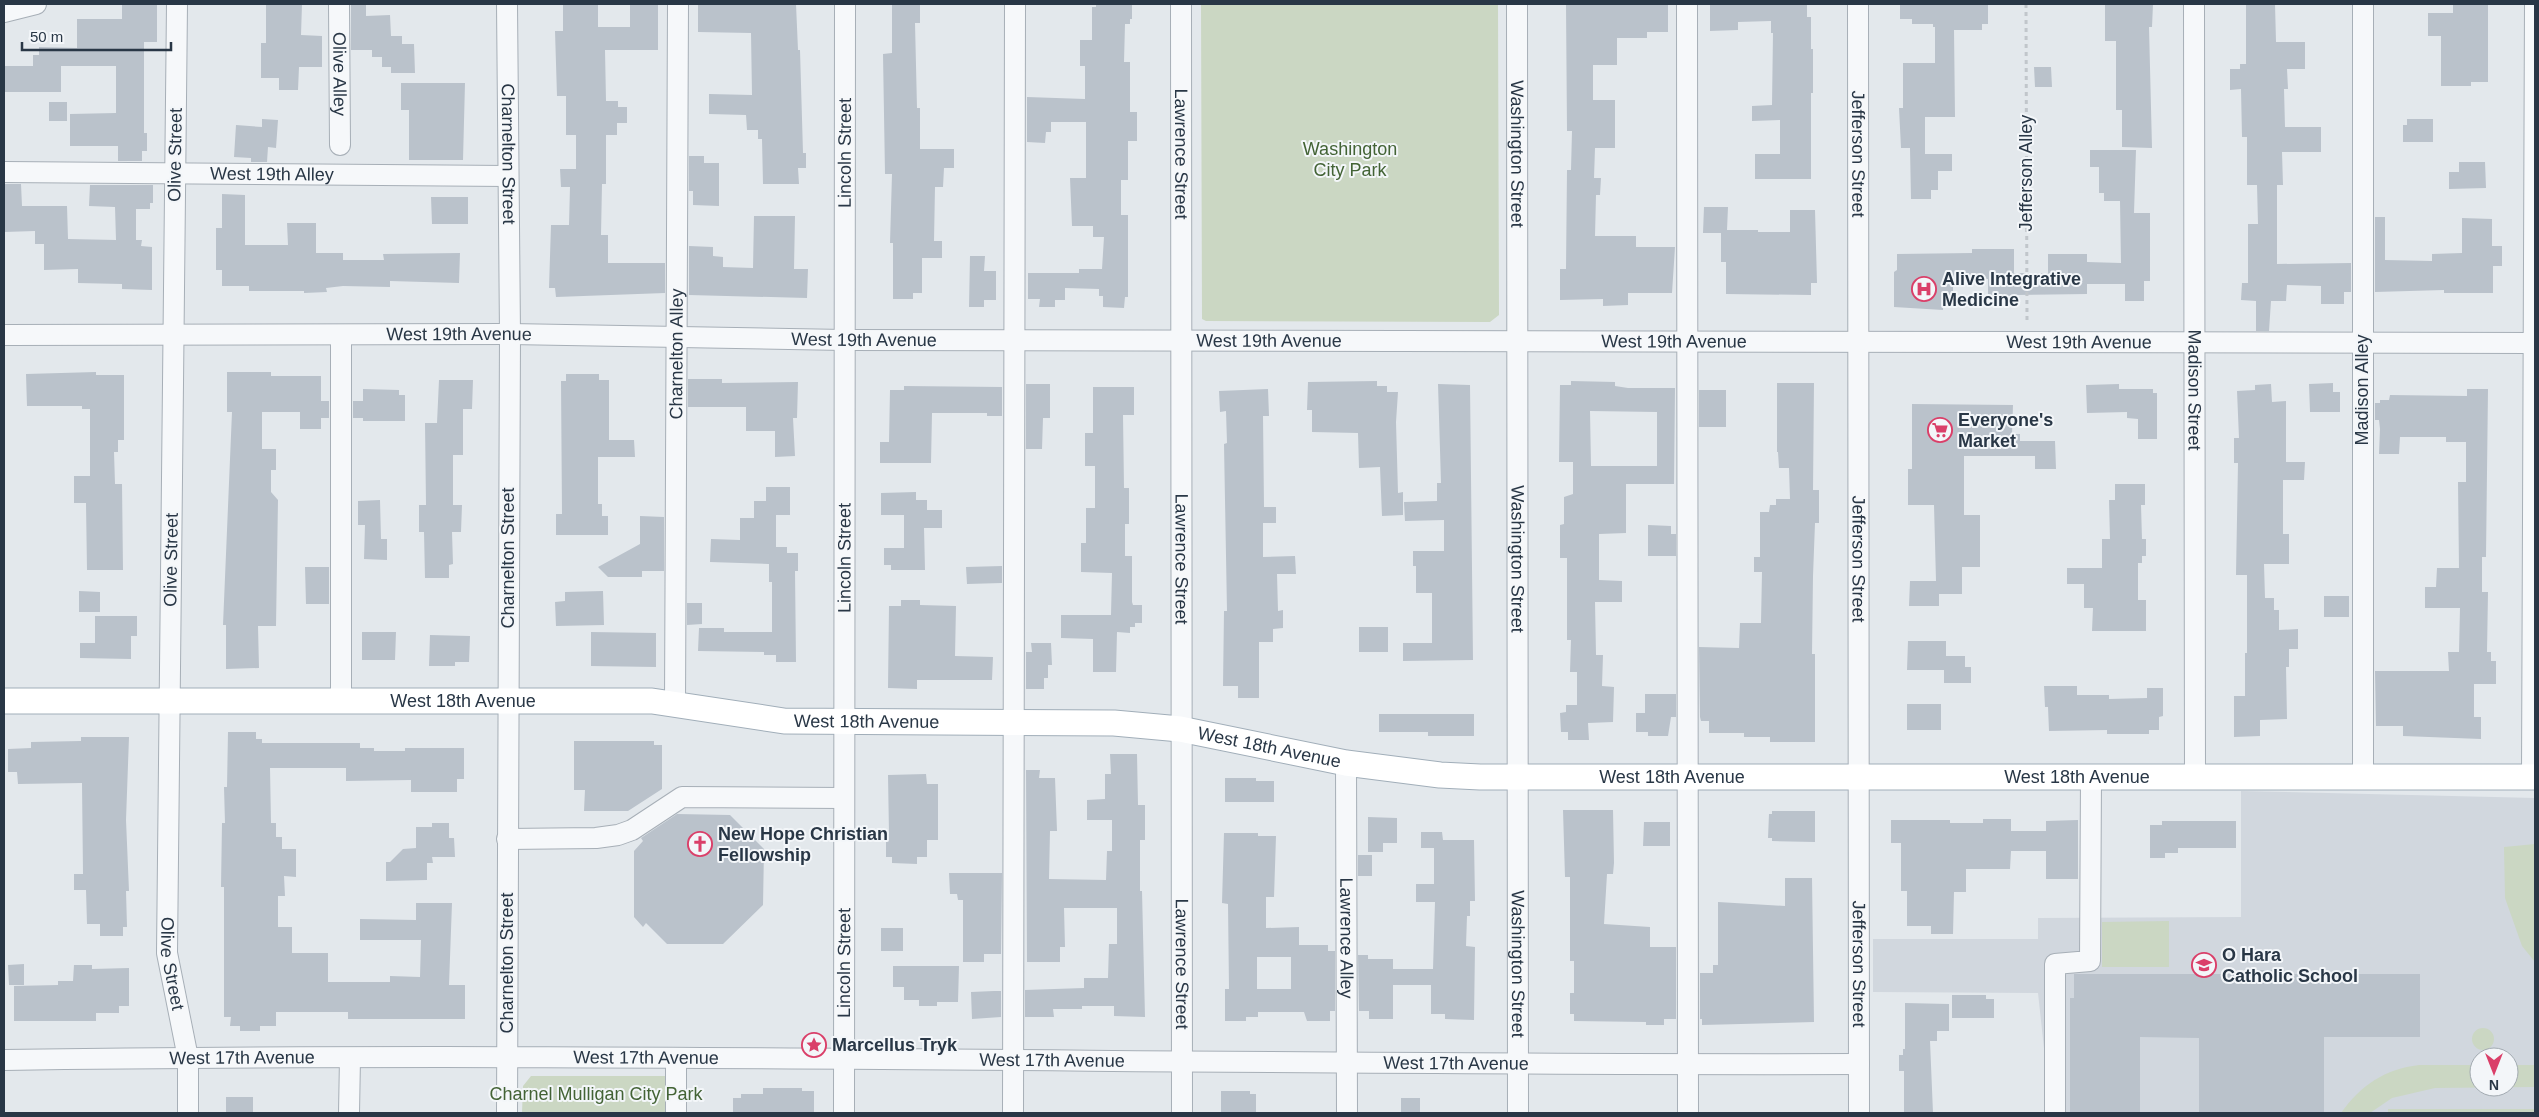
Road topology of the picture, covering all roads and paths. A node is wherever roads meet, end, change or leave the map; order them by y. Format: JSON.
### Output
{"nodes":[{"id":1,"x":36,"y":4,"type":"edge"},
{"id":2,"x":177,"y":4,"type":"edge"},
{"id":3,"x":340,"y":4,"type":"edge"},
{"id":4,"x":507,"y":4,"type":"edge"},
{"id":5,"x":678,"y":4,"type":"edge"},
{"id":6,"x":845,"y":4,"type":"edge"},
{"id":7,"x":1014,"y":4,"type":"edge"},
{"id":8,"x":1181,"y":4,"type":"edge"},
{"id":9,"x":1517,"y":4,"type":"edge"},
{"id":10,"x":1687,"y":4,"type":"edge"},
{"id":11,"x":1858,"y":4,"type":"edge"},
{"id":12,"x":2026,"y":4,"type":"edge"},
{"id":13,"x":2194,"y":4,"type":"edge"},
{"id":14,"x":2363,"y":4,"type":"edge"},
{"id":15,"x":2535,"y":4,"type":"edge"},
{"id":16,"x":4,"y":12,"type":"edge"},
{"id":17,"x":340,"y":145,"type":"dead end"},
{"id":18,"x":4,"y":172,"type":"edge"},
{"id":19,"x":174,"y":175,"type":"junction"},
{"id":20,"x":508,"y":176,"type":"junction"},
{"id":21,"x":174,"y":334,"type":"junction"},
{"id":22,"x":510,"y":334,"type":"junction"},
{"id":23,"x":4,"y":335,"type":"edge"},
{"id":24,"x":341,"y":335,"type":"junction"},
{"id":25,"x":675,"y":337,"type":"junction"},
{"id":26,"x":1014,"y":339,"type":"junction"},
{"id":27,"x":844,"y":340,"type":"junction"},
{"id":28,"x":1516,"y":340,"type":"junction"},
{"id":29,"x":1182,"y":341,"type":"junction"},
{"id":30,"x":1686,"y":341,"type":"junction"},
{"id":31,"x":1858,"y":342,"type":"junction"},
{"id":32,"x":2027,"y":342,"type":"junction"},
{"id":33,"x":2362,"y":342,"type":"junction"},
{"id":34,"x":2194,"y":343,"type":"junction"},
{"id":35,"x":2534,"y":343,"type":"edge"},
{"id":36,"x":4,"y":701,"type":"edge"},
{"id":37,"x":169,"y":701,"type":"junction"},
{"id":38,"x":341,"y":701,"type":"junction"},
{"id":39,"x":507,"y":702,"type":"junction"},
{"id":40,"x":675,"y":704,"type":"junction"},
{"id":41,"x":844,"y":722,"type":"junction"},
{"id":42,"x":1012,"y":723,"type":"junction"},
{"id":43,"x":1180,"y":729,"type":"junction"},
{"id":44,"x":1346,"y":763,"type":"junction"},
{"id":45,"x":1519,"y":777,"type":"junction"},
{"id":46,"x":1687,"y":777,"type":"junction"},
{"id":47,"x":2363,"y":777,"type":"junction"},
{"id":48,"x":1858,"y":778,"type":"junction"},
{"id":49,"x":2091,"y":778,"type":"junction"},
{"id":50,"x":2195,"y":778,"type":"junction"},
{"id":51,"x":2534,"y":778,"type":"edge"},
{"id":52,"x":844,"y":798,"type":"junction"},
{"id":53,"x":507,"y":839,"type":"junction"},
{"id":54,"x":188,"y":1058,"type":"junction"},
{"id":55,"x":350,"y":1058,"type":"junction"},
{"id":56,"x":507,"y":1058,"type":"junction"},
{"id":57,"x":844,"y":1058,"type":"junction"},
{"id":58,"x":676,"y":1059,"type":"junction"},
{"id":59,"x":1013,"y":1059,"type":"junction"},
{"id":60,"x":4,"y":1060,"type":"edge"},
{"id":61,"x":1182,"y":1062,"type":"junction"},
{"id":62,"x":1347,"y":1064,"type":"junction"},
{"id":63,"x":1859,"y":1064,"type":"junction"},
{"id":64,"x":1518,"y":1065,"type":"junction"},
{"id":65,"x":1688,"y":1065,"type":"junction"},
{"id":66,"x":188,"y":1113,"type":"edge"},
{"id":67,"x":349,"y":1113,"type":"edge"},
{"id":68,"x":507,"y":1113,"type":"edge"},
{"id":69,"x":676,"y":1113,"type":"edge"},
{"id":70,"x":844,"y":1113,"type":"edge"},
{"id":71,"x":1013,"y":1113,"type":"edge"},
{"id":72,"x":1182,"y":1113,"type":"edge"},
{"id":73,"x":1348,"y":1113,"type":"edge"},
{"id":74,"x":1518,"y":1113,"type":"edge"},
{"id":75,"x":1688,"y":1113,"type":"edge"},
{"id":76,"x":1859,"y":1113,"type":"edge"},
{"id":77,"x":2055,"y":1113,"type":"edge"}],
"edges":[{"from":1,"to":16,"type":"street"},
{"from":2,"to":19,"type":"street","name":"Olive Street"},
{"from":3,"to":17,"type":"street","name":"Olive Alley"},
{"from":4,"to":20,"type":"street","name":"Charnelton Street"},
{"from":5,"to":25,"type":"street","name":"Charnelton Alley"},
{"from":6,"to":27,"type":"street","name":"Lincoln Street"},
{"from":7,"to":26,"type":"street"},
{"from":8,"to":29,"type":"street","name":"Lawrence Street"},
{"from":9,"to":28,"type":"street","name":"Washington Street"},
{"from":10,"to":30,"type":"street"},
{"from":11,"to":31,"type":"street","name":"Jefferson Street"},
{"from":12,"to":32,"type":"path","name":"Jefferson Alley"},
{"from":13,"to":34,"type":"street","name":"Madison Street"},
{"from":14,"to":33,"type":"street","name":"Madison Alley"},
{"from":15,"to":35,"type":"street"},
{"from":18,"to":19,"type":"street","name":"West 19th Alley"},
{"from":19,"to":20,"type":"street","name":"West 19th Alley"},
{"from":19,"to":21,"type":"street","name":"Olive Street"},
{"from":20,"to":22,"type":"street","name":"Charnelton Street"},
{"from":21,"to":23,"type":"street","name":"West 19th Avenue"},
{"from":21,"to":24,"type":"street","name":"West 19th Avenue"},
{"from":21,"to":37,"type":"street","name":"Olive Street"},
{"from":22,"to":24,"type":"street","name":"West 19th Avenue"},
{"from":22,"to":25,"type":"street","name":"West 19th Avenue"},
{"from":22,"to":39,"type":"street","name":"Charnelton Street"},
{"from":24,"to":38,"type":"street"},
{"from":25,"to":27,"type":"street","name":"West 19th Avenue"},
{"from":25,"to":40,"type":"street","name":"Charnelton Alley"},
{"from":26,"to":27,"type":"street","name":"West 19th Avenue"},
{"from":26,"to":29,"type":"street","name":"West 19th Avenue"},
{"from":26,"to":42,"type":"street"},
{"from":27,"to":41,"type":"street","name":"Lincoln Street"},
{"from":28,"to":29,"type":"street","name":"West 19th Avenue"},
{"from":28,"to":30,"type":"street","name":"West 19th Avenue"},
{"from":28,"to":45,"type":"street","name":"Washington Street"},
{"from":29,"to":43,"type":"street","name":"Lawrence Street"},
{"from":30,"to":31,"type":"street","name":"West 19th Avenue"},
{"from":30,"to":46,"type":"street"},
{"from":31,"to":32,"type":"street","name":"West 19th Avenue"},
{"from":31,"to":48,"type":"street","name":"Jefferson Street"},
{"from":32,"to":34,"type":"street","name":"West 19th Avenue"},
{"from":33,"to":34,"type":"street","name":"West 19th Avenue"},
{"from":33,"to":35,"type":"street","name":"West 19th Avenue"},
{"from":33,"to":47,"type":"street","name":"Madison Alley"},
{"from":34,"to":50,"type":"street","name":"Madison Street"},
{"from":35,"to":51,"type":"street"},
{"from":36,"to":37,"type":"main road","name":"West 18th Avenue"},
{"from":37,"to":38,"type":"main road","name":"West 18th Avenue"},
{"from":37,"to":54,"type":"street","name":"Olive Street"},
{"from":38,"to":39,"type":"main road","name":"West 18th Avenue"},
{"from":39,"to":40,"type":"main road","name":"West 18th Avenue"},
{"from":39,"to":53,"type":"street","name":"Charnelton Street"},
{"from":40,"to":41,"type":"main road","name":"West 18th Avenue"},
{"from":41,"to":42,"type":"main road","name":"West 18th Avenue"},
{"from":41,"to":52,"type":"street","name":"Lincoln Street"},
{"from":42,"to":43,"type":"main road","name":"West 18th Avenue"},
{"from":42,"to":59,"type":"street"},
{"from":43,"to":44,"type":"main road","name":"West 18th Avenue"},
{"from":43,"to":61,"type":"street","name":"Lawrence Street"},
{"from":44,"to":45,"type":"main road","name":"West 18th Avenue"},
{"from":44,"to":62,"type":"street","name":"Lawrence Alley"},
{"from":45,"to":46,"type":"main road","name":"West 18th Avenue"},
{"from":45,"to":64,"type":"street","name":"Washington Street"},
{"from":46,"to":48,"type":"main road","name":"West 18th Avenue"},
{"from":46,"to":65,"type":"street"},
{"from":47,"to":50,"type":"main road","name":"West 18th Avenue"},
{"from":47,"to":51,"type":"main road","name":"West 18th Avenue"},
{"from":48,"to":49,"type":"main road","name":"West 18th Avenue"},
{"from":48,"to":63,"type":"street","name":"Jefferson Street"},
{"from":49,"to":50,"type":"main road","name":"West 18th Avenue"},
{"from":49,"to":77,"type":"street"},
{"from":52,"to":53,"type":"street"},
{"from":52,"to":57,"type":"street","name":"Lincoln Street"},
{"from":53,"to":56,"type":"street","name":"Charnelton Street"},
{"from":54,"to":55,"type":"street","name":"West 17th Avenue"},
{"from":54,"to":60,"type":"street","name":"West 17th Avenue"},
{"from":54,"to":66,"type":"street","name":"Olive Street"},
{"from":55,"to":56,"type":"street","name":"West 17th Avenue"},
{"from":55,"to":67,"type":"street"},
{"from":56,"to":58,"type":"street","name":"West 17th Avenue"},
{"from":56,"to":68,"type":"street","name":"Charnelton Street"},
{"from":57,"to":58,"type":"street","name":"West 17th Avenue"},
{"from":57,"to":59,"type":"street","name":"West 17th Avenue"},
{"from":57,"to":70,"type":"street","name":"Lincoln Street"},
{"from":58,"to":69,"type":"street"},
{"from":59,"to":61,"type":"street","name":"West 17th Avenue"},
{"from":59,"to":71,"type":"street"},
{"from":61,"to":62,"type":"street","name":"West 17th Avenue"},
{"from":61,"to":72,"type":"street","name":"Lawrence Street"},
{"from":62,"to":64,"type":"street","name":"West 17th Avenue"},
{"from":62,"to":73,"type":"street","name":"Lawrence Alley"},
{"from":63,"to":65,"type":"street","name":"West 17th Avenue"},
{"from":63,"to":76,"type":"street","name":"Jefferson Street"},
{"from":64,"to":65,"type":"street","name":"West 17th Avenue"},
{"from":64,"to":74,"type":"street","name":"Washington Street"},
{"from":65,"to":75,"type":"street"}]}
